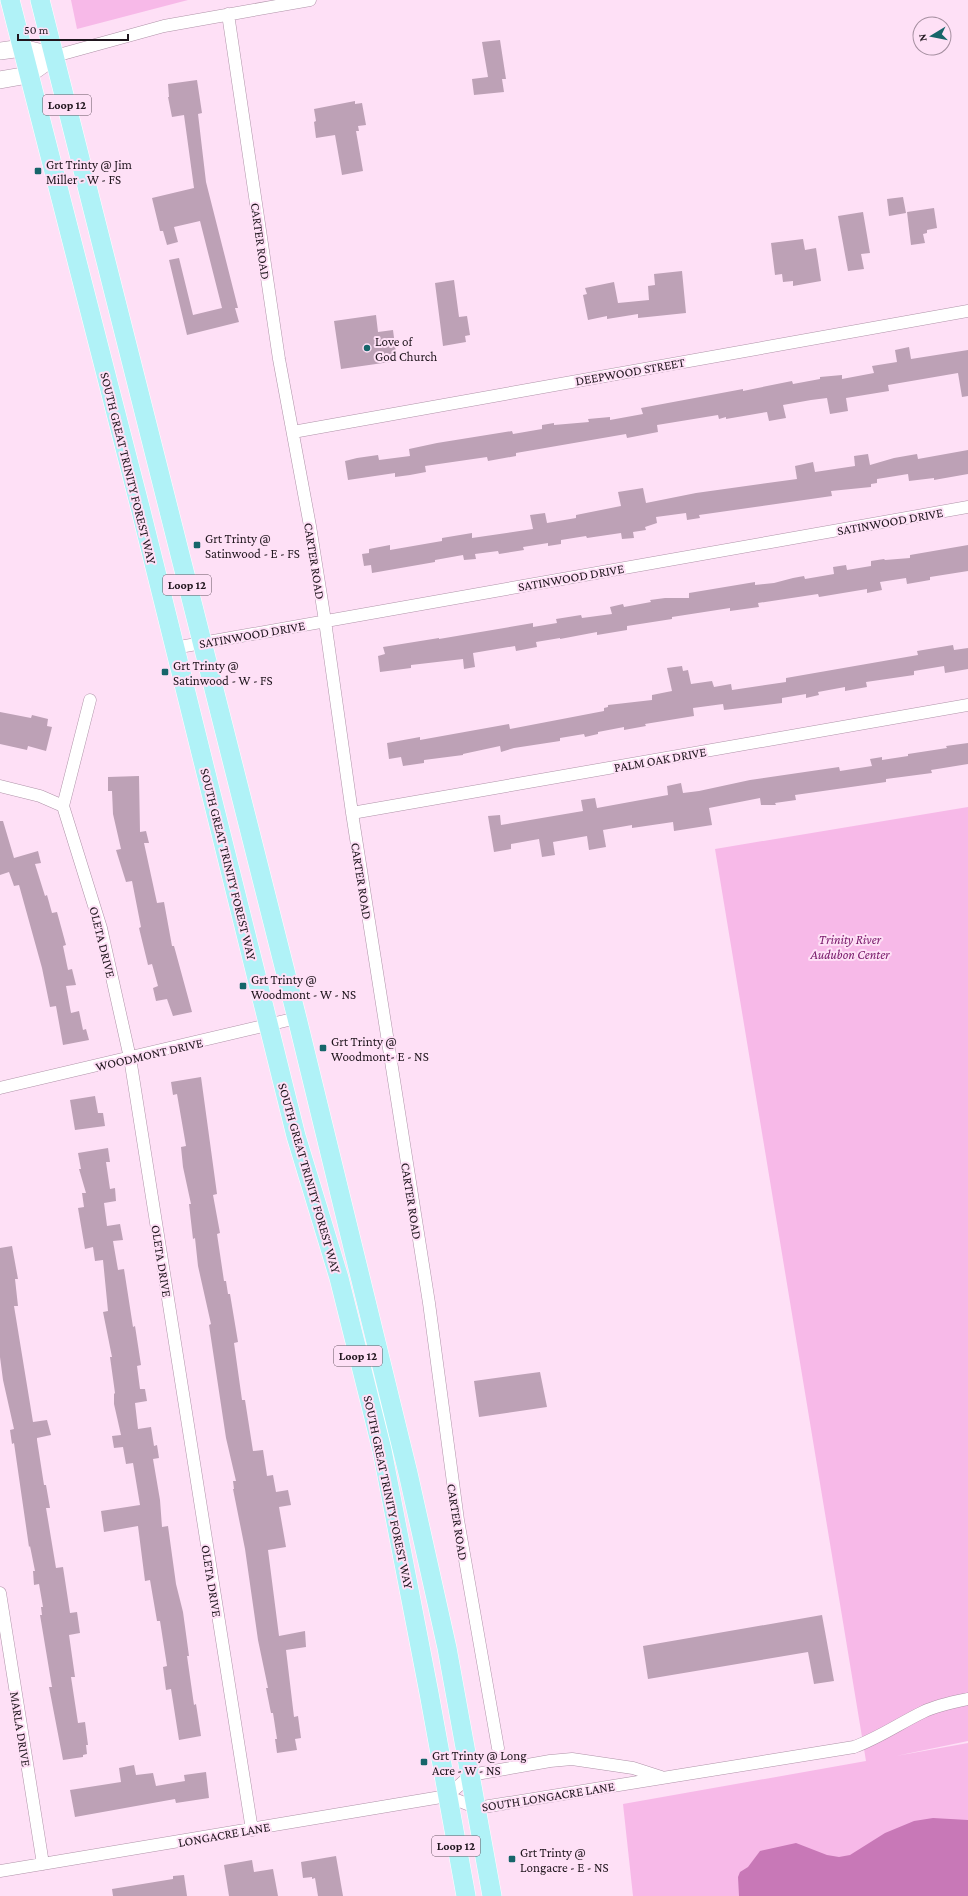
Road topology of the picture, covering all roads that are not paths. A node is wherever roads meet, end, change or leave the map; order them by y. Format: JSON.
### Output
{"nodes":[{"id":1,"x":10,"y":0,"type":"edge"},
{"id":2,"x":40,"y":0,"type":"edge"},
{"id":3,"x":310,"y":0,"type":"edge"},
{"id":4,"x":228,"y":14,"type":"junction"},
{"id":5,"x":22,"y":48,"type":"junction"},
{"id":6,"x":0,"y":51,"type":"edge"},
{"id":7,"x":55,"y":56,"type":"junction"},
{"id":8,"x":28,"y":74,"type":"junction"},
{"id":9,"x":0,"y":80,"type":"edge"},
{"id":10,"x":968,"y":311,"type":"edge"},
{"id":11,"x":293,"y":432,"type":"junction"},
{"id":12,"x":968,"y":507,"type":"edge"},
{"id":13,"x":325,"y":621,"type":"junction"},
{"id":14,"x":202,"y":643,"type":"junction"},
{"id":15,"x":174,"y":648,"type":"junction"},
{"id":16,"x":90,"y":700,"type":"dead end"},
{"id":17,"x":968,"y":705,"type":"edge"},
{"id":18,"x":0,"y":786,"type":"edge"},
{"id":19,"x":63,"y":806,"type":"junction"},
{"id":20,"x":352,"y":813,"type":"junction"},
{"id":21,"x":297,"y":1018,"type":"junction"},
{"id":22,"x":269,"y":1024,"type":"junction"},
{"id":23,"x":130,"y":1058,"type":"junction"},
{"id":24,"x":0,"y":1088,"type":"edge"},
{"id":25,"x":0,"y":1593,"type":"edge"},
{"id":26,"x":968,"y":1699,"type":"edge"},
{"id":27,"x":498,"y":1748,"type":"dead end"},
{"id":28,"x":471,"y":1775,"type":"junction"},
{"id":29,"x":664,"y":1778,"type":"junction"},
{"id":30,"x":447,"y":1796,"type":"junction"},
{"id":31,"x":477,"y":1808,"type":"junction"},
{"id":32,"x":252,"y":1830,"type":"junction"},
{"id":33,"x":43,"y":1864,"type":"junction"},
{"id":34,"x":0,"y":1871,"type":"edge"},
{"id":35,"x":466,"y":1896,"type":"edge"},
{"id":36,"x":492,"y":1896,"type":"edge"}],
"edges":[{"from":1,"to":5,"type":"main road","name":"SOUTH GREAT TRINITY FOREST WAY","number":"Loop 12"},
{"from":2,"to":7,"type":"main road","name":"SOUTH GREAT TRINITY FOREST WAY","number":"Loop 12"},
{"from":3,"to":4,"type":"street"},
{"from":4,"to":7,"type":"street"},
{"from":4,"to":11,"type":"street","name":"CARTER ROAD"},
{"from":5,"to":6,"type":"main road"},
{"from":5,"to":7,"type":"main road"},
{"from":5,"to":8,"type":"main road","name":"SOUTH GREAT TRINITY FOREST WAY","number":"Loop 12"},
{"from":7,"to":8,"type":"main road"},
{"from":7,"to":14,"type":"main road","name":"SOUTH GREAT TRINITY FOREST WAY","number":"Loop 12"},
{"from":8,"to":9,"type":"main road"},
{"from":8,"to":15,"type":"main road","name":"SOUTH GREAT TRINITY FOREST WAY","number":"Loop 12"},
{"from":10,"to":11,"type":"street","name":"DEEPWOOD STREET"},
{"from":11,"to":13,"type":"street","name":"CARTER ROAD"},
{"from":12,"to":13,"type":"street","name":"SATINWOOD DRIVE"},
{"from":13,"to":14,"type":"street","name":"SATINWOOD DRIVE"},
{"from":13,"to":20,"type":"street","name":"CARTER ROAD"},
{"from":14,"to":15,"type":"street","name":"SATINWOOD DRIVE"},
{"from":14,"to":21,"type":"main road","name":"SOUTH GREAT TRINITY FOREST WAY","number":"Loop 12"},
{"from":15,"to":22,"type":"main road","name":"SOUTH GREAT TRINITY FOREST WAY","number":"Loop 12"},
{"from":16,"to":19,"type":"street"},
{"from":17,"to":20,"type":"street","name":"PALM OAK DRIVE"},
{"from":18,"to":19,"type":"street"},
{"from":19,"to":23,"type":"street","name":"OLETA DRIVE"},
{"from":20,"to":27,"type":"street","name":"CARTER ROAD"},
{"from":21,"to":22,"type":"street","name":"WOODMONT DRIVE"},
{"from":21,"to":28,"type":"main road","name":"SOUTH GREAT TRINITY FOREST WAY","number":"Loop 12"},
{"from":22,"to":23,"type":"street","name":"WOODMONT DRIVE"},
{"from":22,"to":30,"type":"main road","name":"SOUTH GREAT TRINITY FOREST WAY","number":"Loop 12"},
{"from":23,"to":24,"type":"street","name":"WOODMONT DRIVE"},
{"from":23,"to":32,"type":"street","name":"OLETA DRIVE"},
{"from":25,"to":33,"type":"street","name":"MARLA DRIVE"},
{"from":26,"to":29,"type":"street","name":"SOUTH LONGACRE LANE"},
{"from":28,"to":29,"type":"street","name":"SOUTH LONGACRE LANE"},
{"from":28,"to":30,"type":"street"},
{"from":28,"to":31,"type":"main road","name":"SOUTH GREAT TRINITY FOREST WAY","number":"Loop 12"},
{"from":29,"to":31,"type":"street","name":"SOUTH LONGACRE LANE"},
{"from":30,"to":31,"type":"street","name":"SOUTH LONGACRE LANE"},
{"from":30,"to":32,"type":"street","name":"LONGACRE LANE"},
{"from":30,"to":35,"type":"main road","name":"SOUTH GREAT TRINITY FOREST WAY","number":"Loop 12"},
{"from":31,"to":36,"type":"main road","name":"SOUTH GREAT TRINITY FOREST WAY","number":"Loop 12"},
{"from":32,"to":33,"type":"street","name":"LONGACRE LANE"},
{"from":33,"to":34,"type":"street","name":"LONGACRE LANE"}]}
